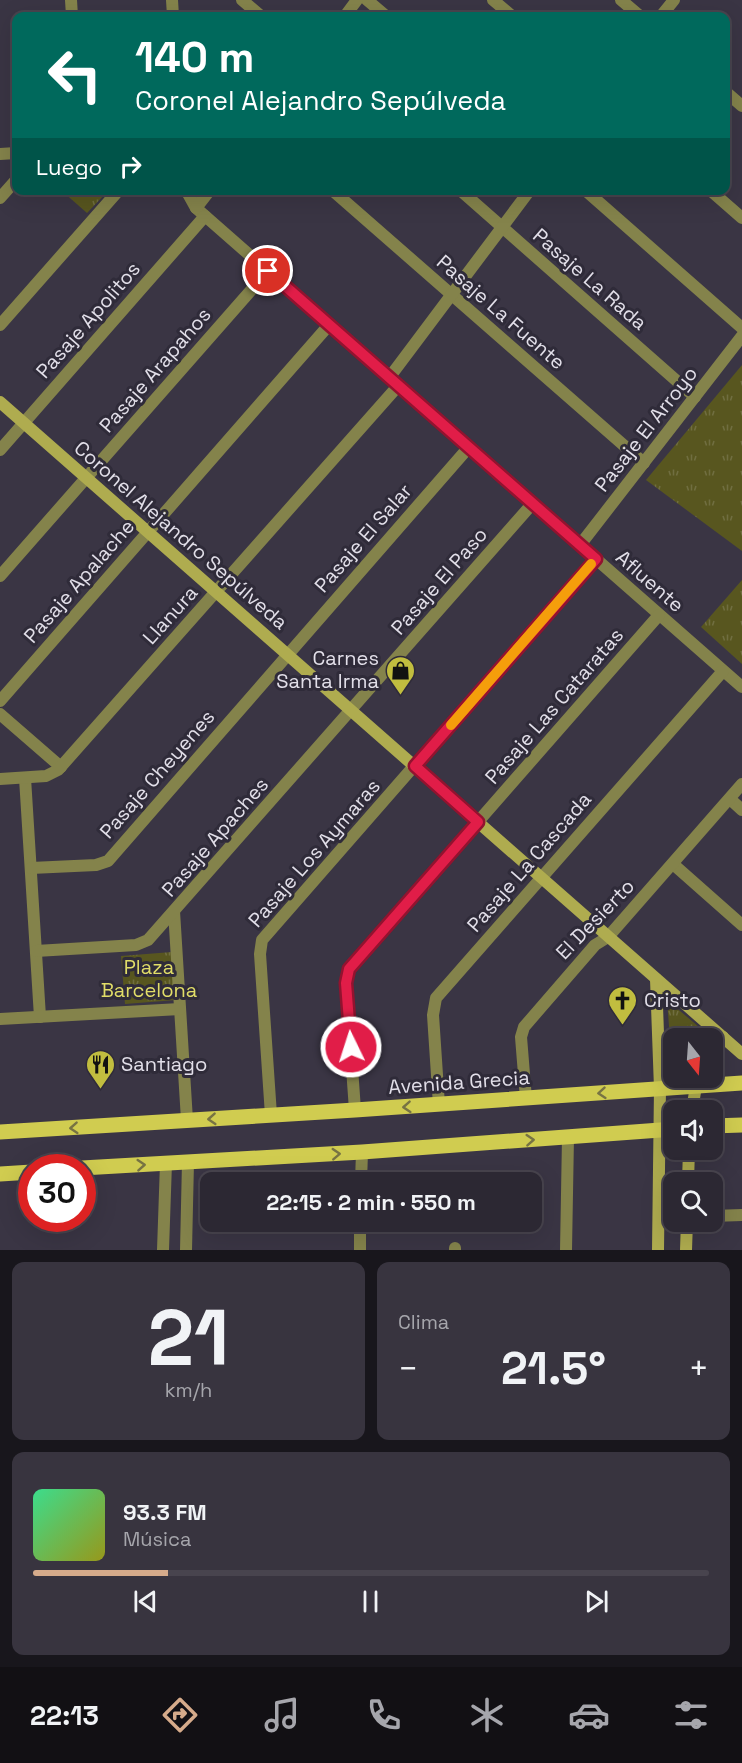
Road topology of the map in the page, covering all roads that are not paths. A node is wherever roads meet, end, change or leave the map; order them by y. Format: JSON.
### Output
{"nodes":[{"id":1,"x":242,"y":0,"type":"edge"},
{"id":2,"x":367,"y":0,"type":"edge"},
{"id":3,"x":493,"y":0,"type":"edge"},
{"id":4,"x":621,"y":0,"type":"edge"},
{"id":5,"x":674,"y":0,"type":"edge"},
{"id":6,"x":256,"y":12,"type":"edge"},
{"id":7,"x":381,"y":12,"type":"edge"},
{"id":8,"x":507,"y":12,"type":"edge"},
{"id":9,"x":635,"y":12,"type":"edge"},
{"id":10,"x":664,"y":12,"type":"edge"},
{"id":11,"x":730,"y":96,"type":"edge"},
{"id":12,"x":742,"y":106,"type":"edge"},
{"id":13,"x":12,"y":184,"type":"edge"},
{"id":14,"x":114,"y":195,"type":"edge"},
{"id":15,"x":189,"y":195,"type":"edge"},
{"id":16,"x":208,"y":195,"type":"edge"},
{"id":17,"x":338,"y":195,"type":"edge"},
{"id":18,"x":466,"y":195,"type":"edge"},
{"id":19,"x":526,"y":195,"type":"edge"},
{"id":20,"x":591,"y":195,"type":"edge"},
{"id":21,"x":717,"y":195,"type":"edge"},
{"id":22,"x":0,"y":198,"type":"edge"},
{"id":23,"x":201,"y":212,"type":"junction"},
{"id":24,"x":742,"y":218,"type":"edge"},
{"id":25,"x":502,"y":228,"type":"junction"},
{"id":26,"x":268,"y":271,"type":"junction"},
{"id":27,"x":451,"y":295,"type":"junction"},
{"id":28,"x":0,"y":325,"type":"edge"},
{"id":29,"x":329,"y":325,"type":"junction"},
{"id":30,"x":742,"y":328,"type":"edge"},
{"id":31,"x":742,"y":336,"type":"edge"},
{"id":32,"x":394,"y":382,"type":"junction"},
{"id":33,"x":695,"y":397,"type":"junction"},
{"id":34,"x":0,"y":402,"type":"edge"},
{"id":35,"x":24,"y":423,"type":"junction"},
{"id":36,"x":469,"y":447,"type":"junction"},
{"id":37,"x":0,"y":450,"type":"edge"},
{"id":38,"x":644,"y":463,"type":"junction"},
{"id":39,"x":86,"y":478,"type":"junction"},
{"id":40,"x":532,"y":503,"type":"junction"},
{"id":41,"x":148,"y":532,"type":"junction"},
{"id":42,"x":580,"y":545,"type":"junction"},
{"id":43,"x":596,"y":559,"type":"junction"},
{"id":44,"x":0,"y":576,"type":"edge"},
{"id":45,"x":216,"y":592,"type":"junction"},
{"id":46,"x":659,"y":615,"type":"junction"},
{"id":47,"x":288,"y":655,"type":"junction"},
{"id":48,"x":723,"y":671,"type":"junction"},
{"id":49,"x":742,"y":687,"type":"edge"},
{"id":50,"x":0,"y":701,"type":"edge"},
{"id":51,"x":351,"y":711,"type":"junction"},
{"id":52,"x":0,"y":714,"type":"edge"},
{"id":53,"x":415,"y":766,"type":"junction"},
{"id":54,"x":61,"y":767,"type":"junction"},
{"id":55,"x":25,"y":778,"type":"junction"},
{"id":56,"x":0,"y":779,"type":"edge"},
{"id":57,"x":742,"y":784,"type":"edge"},
{"id":58,"x":730,"y":799,"type":"junction"},
{"id":59,"x":742,"y":810,"type":"edge"},
{"id":60,"x":478,"y":822,"type":"junction"},
{"id":61,"x":673,"y":864,"type":"junction"},
{"id":62,"x":31,"y":868,"type":"junction"},
{"id":63,"x":541,"y":878,"type":"junction"},
{"id":64,"x":174,"y":911,"type":"junction"},
{"id":65,"x":742,"y":926,"type":"edge"},
{"id":66,"x":608,"y":937,"type":"junction"},
{"id":67,"x":36,"y":951,"type":"junction"},
{"id":68,"x":656,"y":979,"type":"junction"},
{"id":69,"x":180,"y":1009,"type":"junction"},
{"id":70,"x":40,"y":1017,"type":"junction"},
{"id":71,"x":0,"y":1019,"type":"edge"},
{"id":72,"x":713,"y":1028,"type":"edge"},
{"id":73,"x":723,"y":1037,"type":"edge"},
{"id":74,"x":742,"y":1054,"type":"edge"},
{"id":75,"x":723,"y":1082,"type":"edge"},
{"id":76,"x":742,"y":1083,"type":"edge"},
{"id":77,"x":663,"y":1087,"type":"edge"},
{"id":78,"x":660,"y":1088,"type":"junction"},
{"id":79,"x":526,"y":1099,"type":"junction"},
{"id":80,"x":439,"y":1105,"type":"junction"},
{"id":81,"x":663,"y":1109,"type":"edge"},
{"id":82,"x":355,"y":1110,"type":"junction"},
{"id":83,"x":271,"y":1115,"type":"junction"},
{"id":84,"x":187,"y":1120,"type":"junction"},
{"id":85,"x":742,"y":1125,"type":"edge"},
{"id":86,"x":723,"y":1126,"type":"edge"},
{"id":87,"x":663,"y":1130,"type":"edge"},
{"id":88,"x":0,"y":1132,"type":"edge"},
{"id":89,"x":568,"y":1137,"type":"junction"},
{"id":90,"x":362,"y":1152,"type":"junction"},
{"id":91,"x":664,"y":1160,"type":"edge"},
{"id":92,"x":188,"y":1162,"type":"junction"},
{"id":93,"x":166,"y":1163,"type":"junction"},
{"id":94,"x":96,"y":1167,"type":"edge"},
{"id":95,"x":361,"y":1172,"type":"edge"},
{"id":96,"x":18,"y":1173,"type":"edge"},
{"id":97,"x":0,"y":1174,"type":"edge"},
{"id":98,"x":742,"y":1215,"type":"edge"},
{"id":99,"x":723,"y":1216,"type":"edge"},
{"id":100,"x":360,"y":1232,"type":"edge"},
{"id":101,"x":687,"y":1232,"type":"edge"},
{"id":102,"x":163,"y":1250,"type":"edge"},
{"id":103,"x":186,"y":1250,"type":"edge"},
{"id":104,"x":360,"y":1250,"type":"edge"},
{"id":105,"x":566,"y":1250,"type":"edge"},
{"id":106,"x":658,"y":1250,"type":"edge"},
{"id":107,"x":686,"y":1250,"type":"edge"}],
"edges":[{"from":1,"to":6,"type":"street"},
{"from":2,"to":7,"type":"street"},
{"from":3,"to":8,"type":"street"},
{"from":4,"to":9,"type":"street"},
{"from":5,"to":10,"type":"street"},
{"from":11,"to":12,"type":"street"},
{"from":13,"to":22,"type":"street"},
{"from":14,"to":28,"type":"street"},
{"from":15,"to":23,"type":"street","name":"Afluente"},
{"from":16,"to":23,"type":"street","name":"Pasaje Apolitos"},
{"from":17,"to":27,"type":"street","name":"Pasaje La Fuente"},
{"from":18,"to":25,"type":"street","name":"Pasaje La Rada"},
{"from":19,"to":25,"type":"street","name":"Llanura"},
{"from":20,"to":30,"type":"street"},
{"from":21,"to":24,"type":"street"},
{"from":23,"to":26,"type":"street","name":"Afluente"},
{"from":23,"to":35,"type":"street","name":"Pasaje Apolitos"},
{"from":25,"to":27,"type":"street","name":"Llanura"},
{"from":25,"to":33,"type":"street","name":"Pasaje La Rada"},
{"from":26,"to":29,"type":"street","name":"Afluente"},
{"from":26,"to":39,"type":"street","name":"Pasaje Arapahos"},
{"from":27,"to":32,"type":"street","name":"Llanura"},
{"from":27,"to":38,"type":"street","name":"Pasaje La Fuente"},
{"from":29,"to":32,"type":"street","name":"Afluente"},
{"from":29,"to":41,"type":"street","name":"Pasaje Apalache"},
{"from":31,"to":33,"type":"street","name":"Pasaje El Arroyo"},
{"from":32,"to":36,"type":"street","name":"Afluente"},
{"from":32,"to":45,"type":"street","name":"Llanura"},
{"from":33,"to":38,"type":"street","name":"Pasaje El Arroyo"},
{"from":34,"to":35,"type":"street","name":"Coronel Alejandro Sepúlveda"},
{"from":35,"to":37,"type":"street","name":"Pasaje Apolitos"},
{"from":35,"to":39,"type":"street","name":"Coronel Alejandro Sepúlveda"},
{"from":36,"to":40,"type":"street","name":"Afluente"},
{"from":36,"to":47,"type":"street","name":"Pasaje El Salar"},
{"from":38,"to":42,"type":"street","name":"Pasaje El Arroyo"},
{"from":39,"to":41,"type":"street","name":"Coronel Alejandro Sepúlveda"},
{"from":39,"to":44,"type":"street","name":"Pasaje Arapahos"},
{"from":40,"to":42,"type":"street","name":"Afluente"},
{"from":40,"to":51,"type":"street","name":"Pasaje El Paso"},
{"from":41,"to":45,"type":"street","name":"Coronel Alejandro Sepúlveda"},
{"from":41,"to":50,"type":"street","name":"Pasaje Apalache"},
{"from":42,"to":43,"type":"street","name":"Afluente"},
{"from":43,"to":46,"type":"street","name":"Afluente"},
{"from":43,"to":53,"type":"street"},
{"from":45,"to":47,"type":"street","name":"Coronel Alejandro Sepúlveda"},
{"from":45,"to":54,"type":"street","name":"Llanura"},
{"from":46,"to":48,"type":"street","name":"Afluente"},
{"from":46,"to":60,"type":"street","name":"Pasaje Las Cataratas"},
{"from":47,"to":51,"type":"street","name":"Coronel Alejandro Sepúlveda"},
{"from":47,"to":62,"type":"street","name":"Pasaje Cheyenes"},
{"from":48,"to":49,"type":"street","name":"Afluente"},
{"from":48,"to":63,"type":"street","name":"Pasaje La Cascada"},
{"from":51,"to":53,"type":"street","name":"Coronel Alejandro Sepúlveda"},
{"from":51,"to":64,"type":"street","name":"Pasaje Apaches"},
{"from":52,"to":54,"type":"street"},
{"from":53,"to":60,"type":"street","name":"Coronel Alejandro Sepúlveda"},
{"from":53,"to":83,"type":"street","name":"Pasaje Los Aymaras"},
{"from":54,"to":55,"type":"street","name":"Llanura"},
{"from":55,"to":56,"type":"street","name":"Llanura"},
{"from":55,"to":62,"type":"street"},
{"from":57,"to":58,"type":"street","name":"El Desierto"},
{"from":58,"to":59,"type":"street"},
{"from":58,"to":61,"type":"street","name":"El Desierto"},
{"from":60,"to":63,"type":"street","name":"Coronel Alejandro Sepúlveda"},
{"from":60,"to":82,"type":"street","name":"Pasaje Las Cataratas"},
{"from":61,"to":65,"type":"street"},
{"from":61,"to":66,"type":"street","name":"El Desierto"},
{"from":62,"to":67,"type":"street"},
{"from":63,"to":66,"type":"street","name":"Coronel Alejandro Sepúlveda"},
{"from":63,"to":80,"type":"street","name":"Pasaje La Cascada"},
{"from":64,"to":67,"type":"street"},
{"from":64,"to":69,"type":"street","name":"Pasaje Apaches"},
{"from":66,"to":68,"type":"street","name":"Coronel Alejandro Sepúlveda"},
{"from":66,"to":79,"type":"street","name":"El Desierto"},
{"from":67,"to":70,"type":"street"},
{"from":68,"to":72,"type":"street","name":"Coronel Alejandro Sepúlveda"},
{"from":68,"to":78,"type":"street"},
{"from":69,"to":70,"type":"street"},
{"from":69,"to":84,"type":"street","name":"Pasaje Apaches"},
{"from":70,"to":71,"type":"street"},
{"from":73,"to":74,"type":"street","name":"Coronel Alejandro Sepúlveda"},
{"from":75,"to":76,"type":"main road","name":"Avenida Grecia"},
{"from":77,"to":78,"type":"main road","name":"Avenida Grecia"},
{"from":78,"to":79,"type":"main road","name":"Avenida Grecia","one_way":true},
{"from":78,"to":81,"type":"street"},
{"from":79,"to":80,"type":"main road","name":"Avenida Grecia"},
{"from":80,"to":82,"type":"main road","name":"Avenida Grecia","one_way":true},
{"from":82,"to":83,"type":"main road","name":"Avenida Grecia"},
{"from":83,"to":84,"type":"main road","name":"Avenida Grecia","one_way":true},
{"from":84,"to":88,"type":"main road","name":"Avenida Grecia","one_way":true},
{"from":85,"to":86,"type":"main road"},
{"from":87,"to":89,"type":"main road"},
{"from":90,"to":89,"type":"main road","one_way":true},
{"from":89,"to":105,"type":"street"},
{"from":92,"to":90,"type":"main road","one_way":true},
{"from":90,"to":95,"type":"street"},
{"from":91,"to":106,"type":"street"},
{"from":92,"to":93,"type":"main road"},
{"from":92,"to":103,"type":"street"},
{"from":94,"to":93,"type":"main road","one_way":true},
{"from":93,"to":102,"type":"street"},
{"from":96,"to":97,"type":"main road"},
{"from":98,"to":99,"type":"street"},
{"from":100,"to":104,"type":"street"},
{"from":101,"to":107,"type":"street"}]}
